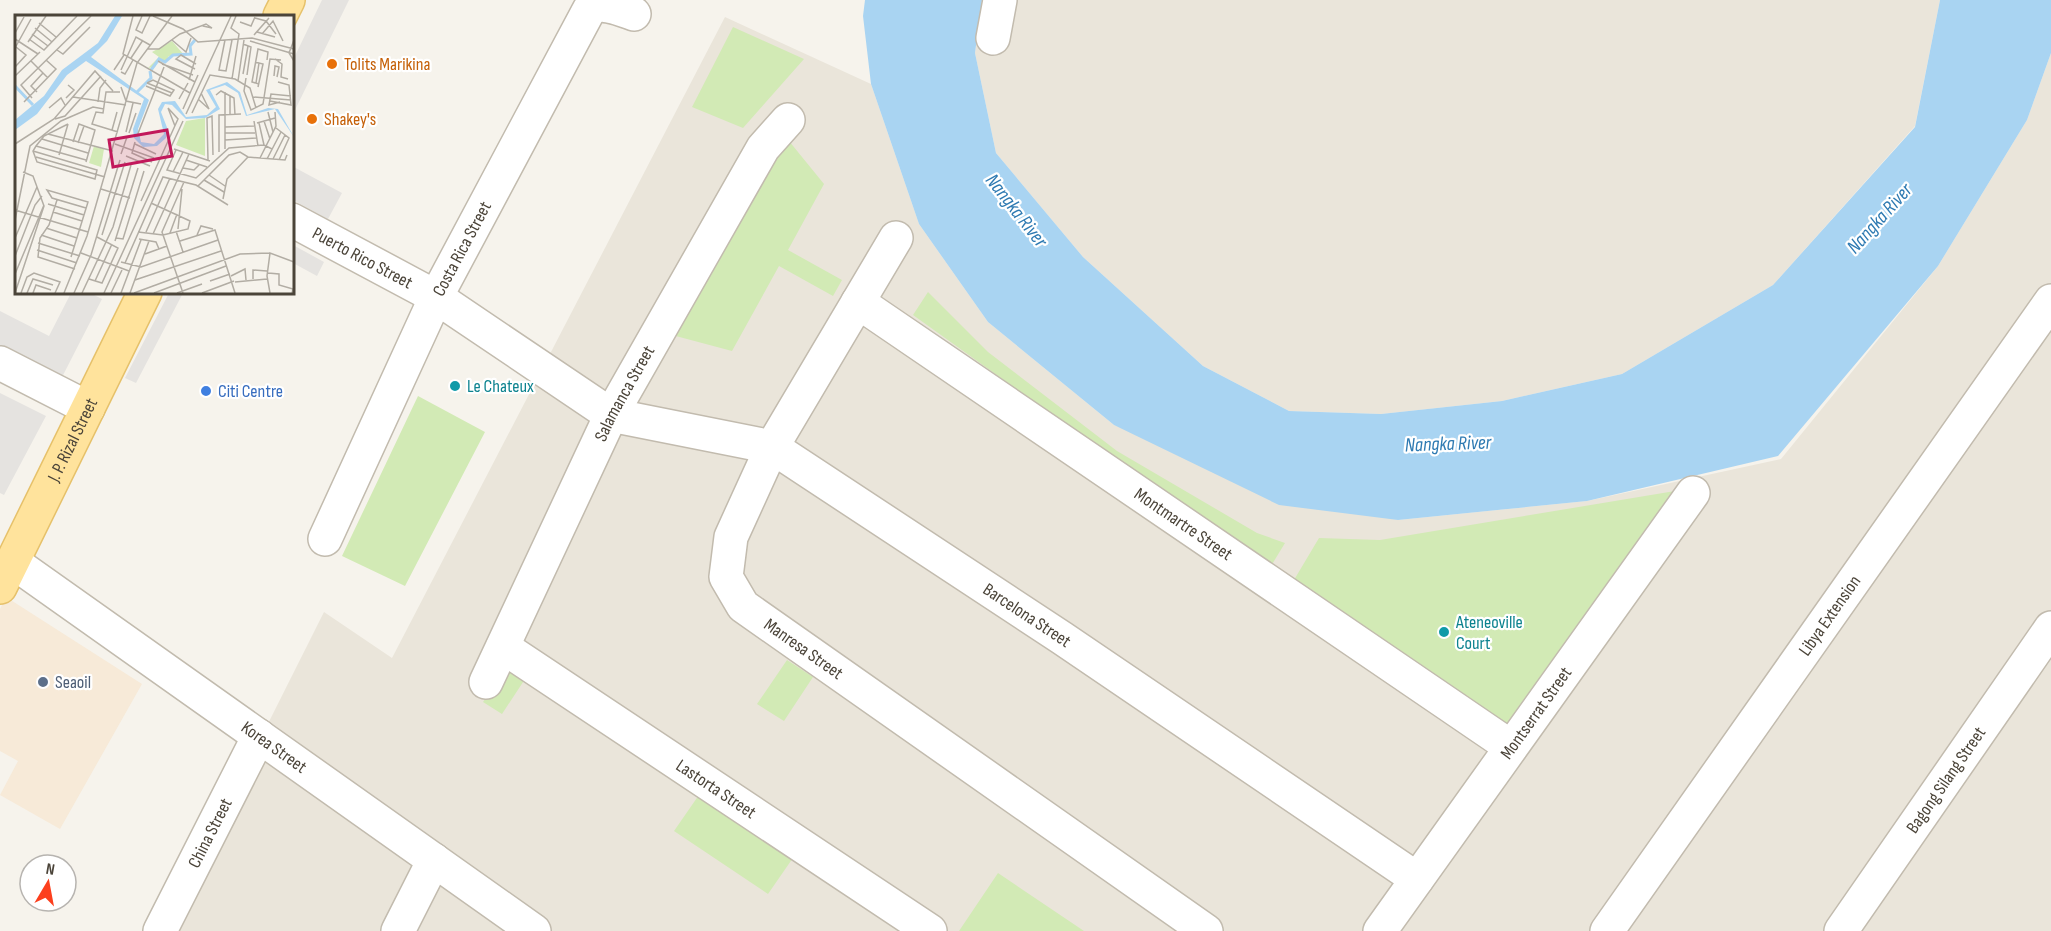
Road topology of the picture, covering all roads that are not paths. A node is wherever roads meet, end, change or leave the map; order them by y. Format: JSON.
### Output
{"nodes":[{"id":1,"x":288,"y":0,"type":"edge"},
{"id":2,"x":1000,"y":0,"type":"edge"},
{"id":3,"x":634,"y":14,"type":"dead end"},
{"id":4,"x":280,"y":15,"type":"edge"},
{"id":5,"x":993,"y":38,"type":"dead end"},
{"id":6,"x":788,"y":120,"type":"dead end"},
{"id":7,"x":294,"y":221,"type":"edge"},
{"id":8,"x":896,"y":238,"type":"dead end"},
{"id":9,"x":144,"y":294,"type":"edge"},
{"id":10,"x":436,"y":297,"type":"junction"},
{"id":11,"x":858,"y":302,"type":"junction"},
{"id":12,"x":2051,"y":302,"type":"edge"},
{"id":13,"x":0,"y":363,"type":"edge"},
{"id":14,"x":88,"y":408,"type":"junction"},
{"id":15,"x":611,"y":415,"type":"junction"},
{"id":16,"x":772,"y":447,"type":"junction"},
{"id":17,"x":1693,"y":493,"type":"dead end"},
{"id":18,"x":325,"y":539,"type":"dead end"},
{"id":19,"x":6,"y":575,"type":"edge"},
{"id":20,"x":2051,"y":628,"type":"edge"},
{"id":21,"x":503,"y":647,"type":"junction"},
{"id":22,"x":486,"y":682,"type":"dead end"},
{"id":23,"x":259,"y":736,"type":"junction"},
{"id":24,"x":1511,"y":747,"type":"junction"},
{"id":25,"x":434,"y":860,"type":"junction"},
{"id":26,"x":1417,"y":879,"type":"junction"},
{"id":27,"x":160,"y":931,"type":"edge"},
{"id":28,"x":398,"y":931,"type":"edge"},
{"id":29,"x":534,"y":931,"type":"edge"},
{"id":30,"x":930,"y":931,"type":"edge"},
{"id":31,"x":1206,"y":931,"type":"edge"},
{"id":32,"x":1380,"y":931,"type":"edge"},
{"id":33,"x":1607,"y":931,"type":"edge"},
{"id":34,"x":1841,"y":931,"type":"edge"}],
"edges":[{"from":1,"to":4,"type":"main road"},
{"from":2,"to":5,"type":"street"},
{"from":3,"to":10,"type":"street","name":"Costa Rica Street"},
{"from":6,"to":15,"type":"street","name":"Salamanca Street"},
{"from":7,"to":10,"type":"street","name":"Puerto Rico Street"},
{"from":8,"to":11,"type":"street","name":"Manresa Street"},
{"from":9,"to":14,"type":"main road","name":"J. P. Rizal Street"},
{"from":10,"to":15,"type":"street","name":"Puerto Rico Street"},
{"from":10,"to":18,"type":"street","name":"Costa Rica Street"},
{"from":11,"to":16,"type":"street","name":"Manresa Street"},
{"from":11,"to":24,"type":"street","name":"Montmartre Street"},
{"from":12,"to":33,"type":"street","name":"Libya Extension"},
{"from":13,"to":14,"type":"street"},
{"from":14,"to":19,"type":"main road","name":"J. P. Rizal Street"},
{"from":15,"to":16,"type":"street","name":"Barcelona Street"},
{"from":15,"to":21,"type":"street","name":"Salamanca Street"},
{"from":16,"to":26,"type":"street","name":"Barcelona Street"},
{"from":16,"to":31,"type":"street","name":"Manresa Street"},
{"from":17,"to":24,"type":"street","name":"Montserrat Street"},
{"from":19,"to":23,"type":"street","name":"Korea Street"},
{"from":20,"to":34,"type":"street","name":"Bagong Silang Street"},
{"from":21,"to":22,"type":"street","name":"Salamanca Street"},
{"from":21,"to":30,"type":"street","name":"Lastorta Street"},
{"from":23,"to":25,"type":"street","name":"Korea Street"},
{"from":23,"to":27,"type":"street","name":"China Street"},
{"from":24,"to":26,"type":"street","name":"Montserrat Street"},
{"from":25,"to":28,"type":"street"},
{"from":25,"to":29,"type":"street","name":"Korea Street"},
{"from":26,"to":32,"type":"street","name":"Montserrat Street"}]}
